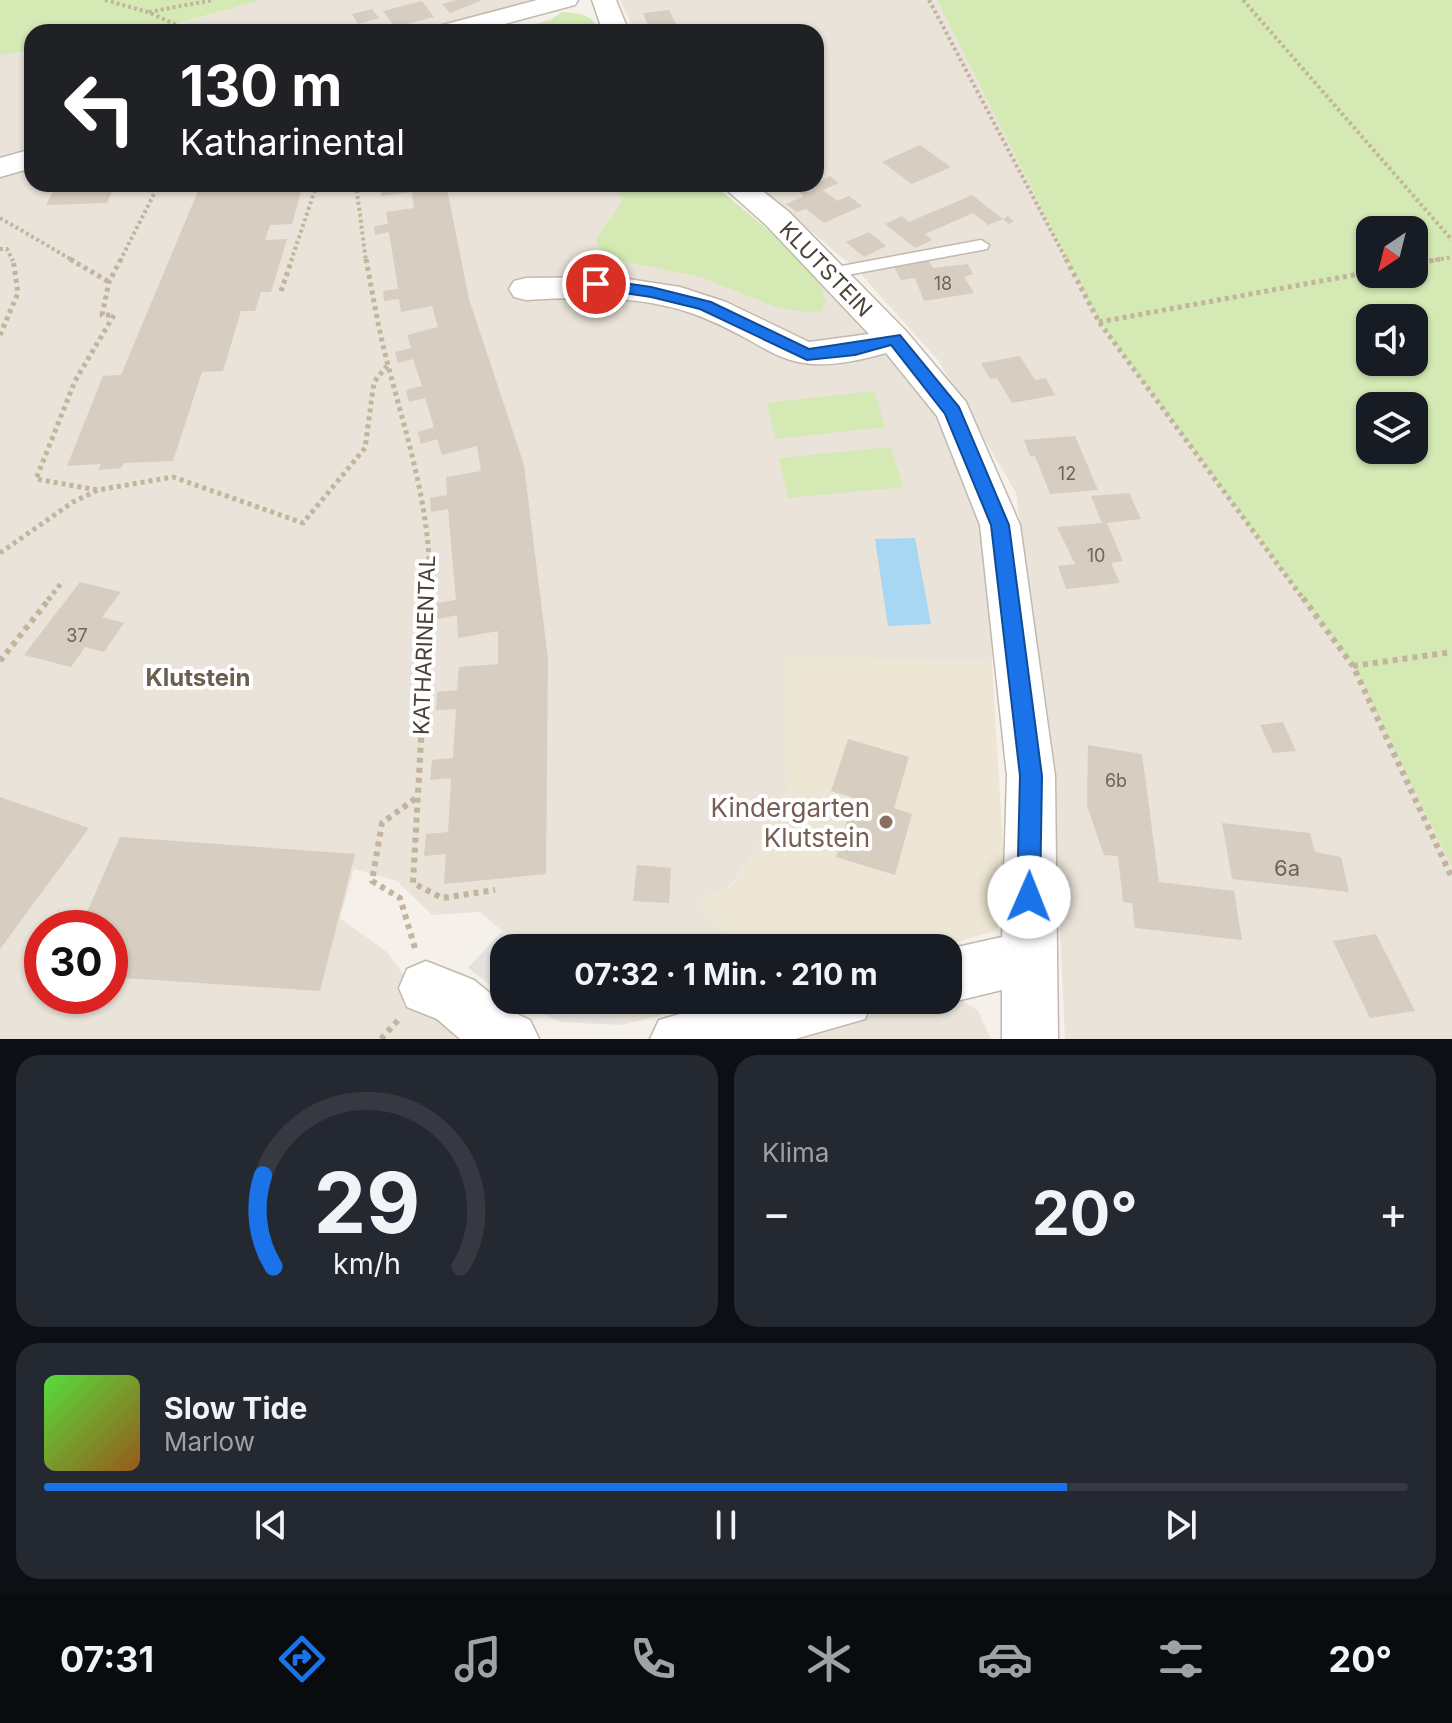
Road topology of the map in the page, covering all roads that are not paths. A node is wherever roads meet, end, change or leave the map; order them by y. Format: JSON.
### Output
{"nodes":[{"id":1,"x":566,"y":0,"type":"edge"},
{"id":2,"x":604,"y":0,"type":"edge"},
{"id":3,"x":474,"y":24,"type":"edge"},
{"id":4,"x":613,"y":24,"type":"edge"},
{"id":5,"x":24,"y":160,"type":"edge"},
{"id":6,"x":0,"y":168,"type":"edge"},
{"id":7,"x":745,"y":192,"type":"edge"},
{"id":8,"x":981,"y":245,"type":"dead end"},
{"id":9,"x":831,"y":273,"type":"junction"},
{"id":10,"x":526,"y":289,"type":"dead end"},
{"id":11,"x":894,"y":339,"type":"junction"},
{"id":12,"x":1028,"y":958,"type":"junction"},
{"id":13,"x":962,"y":973,"type":"edge"},
{"id":14,"x":426,"y":988,"type":"road end"},
{"id":15,"x":786,"y":1014,"type":"edge"},
{"id":16,"x":511,"y":1039,"type":"edge"},
{"id":17,"x":678,"y":1039,"type":"edge"},
{"id":18,"x":1030,"y":1039,"type":"edge"}],
"edges":[{"from":1,"to":3,"type":"street"},
{"from":2,"to":4,"type":"street"},
{"from":5,"to":6,"type":"street"},
{"from":7,"to":9,"type":"street","name":"KLUTSTEIN"},
{"from":8,"to":9,"type":"lane"},
{"from":9,"to":11,"type":"street","name":"KLUTSTEIN"},
{"from":10,"to":11,"type":"street"},
{"from":11,"to":12,"type":"street","name":"KLUTSTEIN"},
{"from":12,"to":13,"type":"street"},
{"from":12,"to":18,"type":"street","name":"KLUTSTEIN"},
{"from":14,"to":16,"type":"street"},
{"from":15,"to":17,"type":"street"}]}
